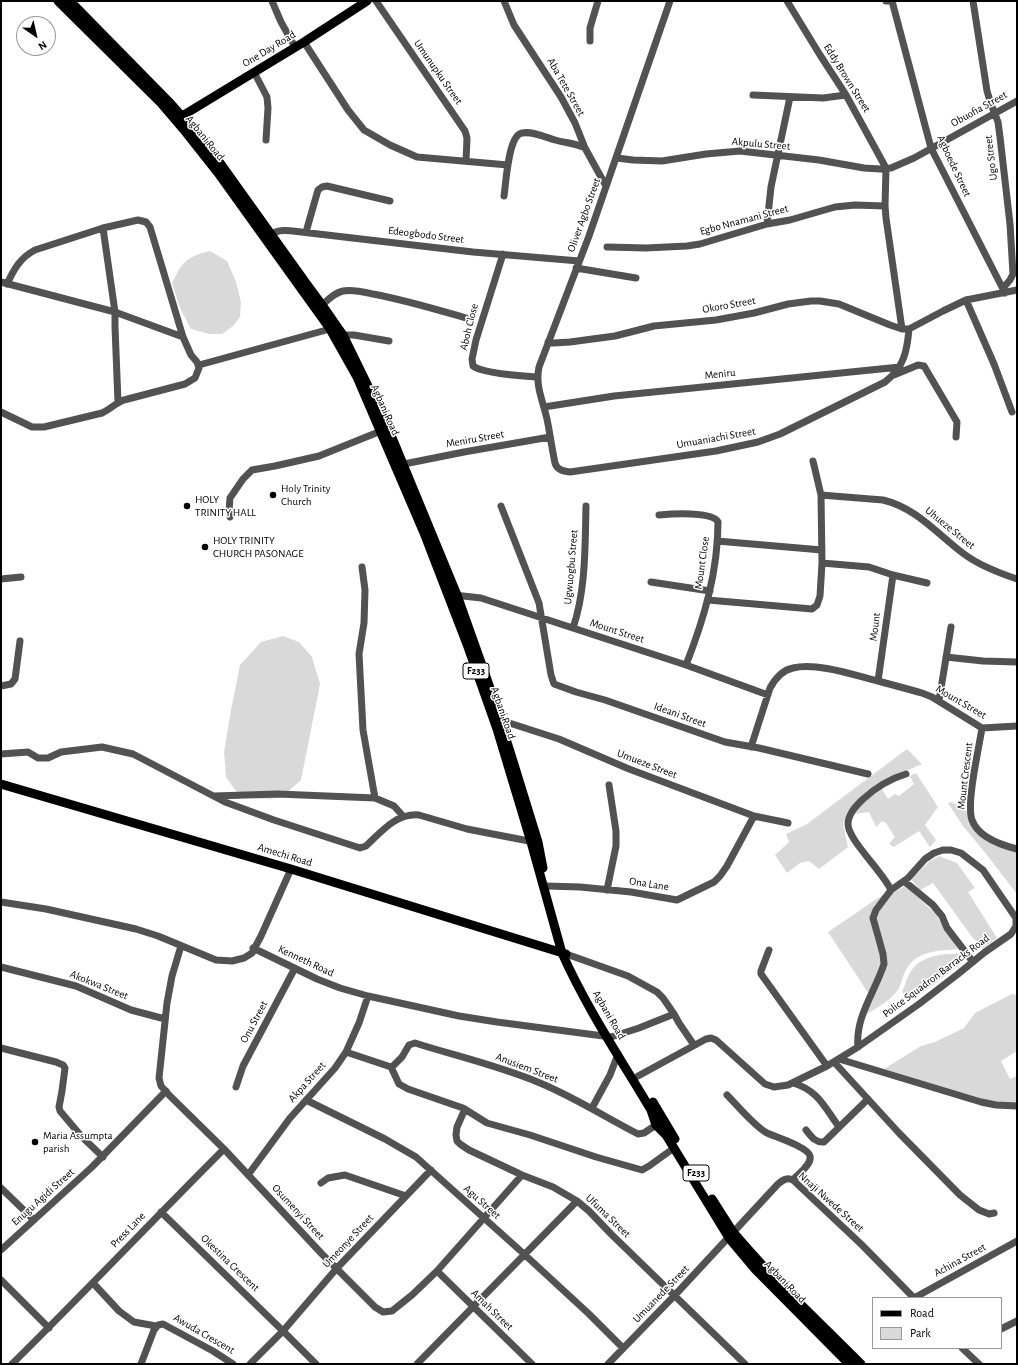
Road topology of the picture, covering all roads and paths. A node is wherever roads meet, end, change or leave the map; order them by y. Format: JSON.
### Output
{"nodes":[{"id":1,"x":58,"y":1,"type":"edge"},
{"id":2,"x":70,"y":1,"type":"edge"},
{"id":3,"x":272,"y":1,"type":"edge"},
{"id":4,"x":367,"y":1,"type":"edge"},
{"id":5,"x":376,"y":1,"type":"edge"},
{"id":6,"x":504,"y":1,"type":"edge"},
{"id":7,"x":598,"y":1,"type":"edge"},
{"id":8,"x":670,"y":1,"type":"edge"},
{"id":9,"x":787,"y":1,"type":"edge"},
{"id":10,"x":886,"y":1,"type":"edge"},
{"id":11,"x":892,"y":1,"type":"edge"},
{"id":12,"x":973,"y":1,"type":"edge"},
{"id":13,"x":590,"y":41,"type":"dead end"},
{"id":14,"x":304,"y":42,"type":"junction"},
{"id":15,"x":295,"y":47,"type":"junction"},
{"id":16,"x":254,"y":72,"type":"junction"},
{"id":17,"x":753,"y":95,"type":"dead end"},
{"id":18,"x":846,"y":95,"type":"junction"},
{"id":19,"x":790,"y":97,"type":"junction"},
{"id":20,"x":1017,"y":101,"type":"edge"},
{"id":21,"x":995,"y":113,"type":"junction"},
{"id":22,"x":178,"y":118,"type":"junction"},
{"id":23,"x":266,"y":140,"type":"dead end"},
{"id":24,"x":585,"y":148,"type":"junction"},
{"id":25,"x":931,"y":148,"type":"junction"},
{"id":26,"x":778,"y":156,"type":"junction"},
{"id":27,"x":617,"y":158,"type":"junction"},
{"id":28,"x":466,"y":161,"type":"junction"},
{"id":29,"x":508,"y":165,"type":"junction"},
{"id":30,"x":883,"y":168,"type":"junction"},
{"id":31,"x":606,"y":186,"type":"junction"},
{"id":32,"x":504,"y":196,"type":"dead end"},
{"id":33,"x":390,"y":201,"type":"dead end"},
{"id":34,"x":885,"y":206,"type":"junction"},
{"id":35,"x":767,"y":224,"type":"junction"},
{"id":36,"x":102,"y":228,"type":"junction"},
{"id":37,"x":306,"y":232,"type":"junction"},
{"id":38,"x":271,"y":235,"type":"junction"},
{"id":39,"x":608,"y":247,"type":"dead end"},
{"id":40,"x":503,"y":254,"type":"junction"},
{"id":41,"x":577,"y":265,"type":"junction"},
{"id":42,"x":636,"y":278,"type":"dead end"},
{"id":43,"x":4,"y":283,"type":"edge"},
{"id":44,"x":1004,"y":290,"type":"junction"},
{"id":45,"x":1017,"y":290,"type":"edge"},
{"id":46,"x":966,"y":300,"type":"junction"},
{"id":47,"x":322,"y":305,"type":"junction"},
{"id":48,"x":115,"y":312,"type":"junction"},
{"id":49,"x":466,"y":318,"type":"dead end"},
{"id":50,"x":330,"y":329,"type":"junction"},
{"id":51,"x":906,"y":329,"type":"junction"},
{"id":52,"x":343,"y":335,"type":"junction"},
{"id":53,"x":183,"y":337,"type":"junction"},
{"id":54,"x":389,"y":341,"type":"dead end"},
{"id":55,"x":548,"y":342,"type":"junction"},
{"id":56,"x":199,"y":365,"type":"junction"},
{"id":57,"x":900,"y":367,"type":"junction"},
{"id":58,"x":894,"y":375,"type":"junction"},
{"id":59,"x":537,"y":377,"type":"junction"},
{"id":60,"x":118,"y":402,"type":"junction"},
{"id":61,"x":544,"y":407,"type":"junction"},
{"id":62,"x":1,"y":412,"type":"edge"},
{"id":63,"x":1012,"y":412,"type":"dead end"},
{"id":64,"x":381,"y":431,"type":"junction"},
{"id":65,"x":550,"y":437,"type":"junction"},
{"id":66,"x":956,"y":438,"type":"dead end"},
{"id":67,"x":813,"y":461,"type":"dead end"},
{"id":68,"x":399,"y":465,"type":"junction"},
{"id":69,"x":821,"y":495,"type":"junction"},
{"id":70,"x":502,"y":506,"type":"dead end"},
{"id":71,"x":586,"y":506,"type":"dead end"},
{"id":72,"x":659,"y":515,"type":"dead end"},
{"id":73,"x":230,"y":517,"type":"dead end"},
{"id":74,"x":717,"y":541,"type":"junction"},
{"id":75,"x":822,"y":550,"type":"junction"},
{"id":76,"x":822,"y":563,"type":"junction"},
{"id":77,"x":362,"y":567,"type":"dead end"},
{"id":78,"x":893,"y":575,"type":"junction"},
{"id":79,"x":21,"y":577,"type":"dead end"},
{"id":80,"x":1017,"y":579,"type":"edge"},
{"id":81,"x":1,"y":580,"type":"edge"},
{"id":82,"x":651,"y":582,"type":"dead end"},
{"id":83,"x":927,"y":583,"type":"dead end"},
{"id":84,"x":710,"y":591,"type":"junction"},
{"id":85,"x":448,"y":594,"type":"junction"},
{"id":86,"x":458,"y":595,"type":"junction"},
{"id":87,"x":708,"y":600,"type":"junction"},
{"id":88,"x":541,"y":617,"type":"junction"},
{"id":89,"x":951,"y":627,"type":"dead end"},
{"id":90,"x":573,"y":628,"type":"junction"},
{"id":91,"x":20,"y":641,"type":"dead end"},
{"id":92,"x":946,"y":657,"type":"junction"},
{"id":93,"x":1017,"y":662,"type":"edge"},
{"id":94,"x":686,"y":665,"type":"junction"},
{"id":95,"x":878,"y":681,"type":"junction"},
{"id":96,"x":1,"y":686,"type":"edge"},
{"id":97,"x":768,"y":694,"type":"junction"},
{"id":98,"x":939,"y":701,"type":"junction"},
{"id":99,"x":500,"y":720,"type":"junction"},
{"id":100,"x":1017,"y":726,"type":"edge"},
{"id":101,"x":982,"y":728,"type":"junction"},
{"id":102,"x":751,"y":746,"type":"junction"},
{"id":103,"x":1,"y":754,"type":"edge"},
{"id":104,"x":868,"y":774,"type":"dead end"},
{"id":105,"x":906,"y":774,"type":"dead end"},
{"id":106,"x":1,"y":784,"type":"edge"},
{"id":107,"x":609,"y":785,"type":"dead end"},
{"id":108,"x":213,"y":796,"type":"junction"},
{"id":109,"x":375,"y":798,"type":"junction"},
{"id":110,"x":403,"y":816,"type":"junction"},
{"id":111,"x":754,"y":816,"type":"junction"},
{"id":112,"x":788,"y":822,"type":"dead end"},
{"id":113,"x":535,"y":842,"type":"junction"},
{"id":114,"x":1017,"y":849,"type":"edge"},
{"id":115,"x":291,"y":869,"type":"junction"},
{"id":116,"x":904,"y":882,"type":"junction"},
{"id":117,"x":546,"y":886,"type":"junction"},
{"id":118,"x":607,"y":890,"type":"junction"},
{"id":119,"x":891,"y":890,"type":"junction"},
{"id":120,"x":1,"y":902,"type":"edge"},
{"id":121,"x":181,"y":946,"type":"junction"},
{"id":122,"x":253,"y":948,"type":"junction"},
{"id":123,"x":769,"y":950,"type":"dead end"},
{"id":124,"x":565,"y":954,"type":"junction"},
{"id":125,"x":973,"y":962,"type":"junction"},
{"id":126,"x":1,"y":967,"type":"edge"},
{"id":127,"x":295,"y":968,"type":"junction"},
{"id":128,"x":368,"y":996,"type":"junction"},
{"id":129,"x":674,"y":1014,"type":"junction"},
{"id":130,"x":165,"y":1019,"type":"junction"},
{"id":131,"x":609,"y":1036,"type":"junction"},
{"id":132,"x":694,"y":1045,"type":"junction"},
{"id":133,"x":858,"y":1047,"type":"junction"},
{"id":134,"x":1,"y":1048,"type":"edge"},
{"id":135,"x":346,"y":1052,"type":"junction"},
{"id":136,"x":618,"y":1054,"type":"junction"},
{"id":137,"x":836,"y":1061,"type":"junction"},
{"id":138,"x":827,"y":1066,"type":"junction"},
{"id":139,"x":392,"y":1068,"type":"junction"},
{"id":140,"x":638,"y":1076,"type":"junction"},
{"id":141,"x":793,"y":1083,"type":"junction"},
{"id":142,"x":236,"y":1087,"type":"dead end"},
{"id":143,"x":166,"y":1092,"type":"junction"},
{"id":144,"x":727,"y":1095,"type":"dead end"},
{"id":145,"x":868,"y":1099,"type":"junction"},
{"id":146,"x":306,"y":1100,"type":"junction"},
{"id":147,"x":1017,"y":1106,"type":"edge"},
{"id":148,"x":592,"y":1108,"type":"junction"},
{"id":149,"x":465,"y":1109,"type":"junction"},
{"id":150,"x":656,"y":1125,"type":"junction"},
{"id":151,"x":839,"y":1127,"type":"junction"},
{"id":152,"x":806,"y":1130,"type":"dead end"},
{"id":153,"x":674,"y":1148,"type":"junction"},
{"id":154,"x":224,"y":1149,"type":"junction"},
{"id":155,"x":103,"y":1157,"type":"junction"},
{"id":156,"x":431,"y":1170,"type":"junction"},
{"id":157,"x":248,"y":1175,"type":"junction"},
{"id":158,"x":522,"y":1175,"type":"junction"},
{"id":159,"x":793,"y":1180,"type":"junction"},
{"id":160,"x":321,"y":1183,"type":"dead end"},
{"id":161,"x":1,"y":1188,"type":"edge"},
{"id":162,"x":406,"y":1196,"type":"junction"},
{"id":163,"x":577,"y":1201,"type":"junction"},
{"id":164,"x":161,"y":1212,"type":"junction"},
{"id":165,"x":994,"y":1213,"type":"dead end"},
{"id":166,"x":484,"y":1218,"type":"junction"},
{"id":167,"x":34,"y":1220,"type":"junction"},
{"id":168,"x":731,"y":1235,"type":"junction"},
{"id":169,"x":1017,"y":1241,"type":"edge"},
{"id":170,"x":1,"y":1250,"type":"edge"},
{"id":171,"x":524,"y":1254,"type":"junction"},
{"id":172,"x":337,"y":1268,"type":"junction"},
{"id":173,"x":437,"y":1271,"type":"junction"},
{"id":174,"x":1,"y":1280,"type":"edge"},
{"id":175,"x":93,"y":1283,"type":"junction"},
{"id":176,"x":675,"y":1295,"type":"junction"},
{"id":177,"x":913,"y":1297,"type":"edge"},
{"id":178,"x":916,"y":1297,"type":"edge"},
{"id":179,"x":473,"y":1307,"type":"junction"},
{"id":180,"x":1017,"y":1321,"type":"edge"},
{"id":181,"x":156,"y":1326,"type":"junction"},
{"id":182,"x":49,"y":1328,"type":"junction"},
{"id":183,"x":1002,"y":1328,"type":"edge"},
{"id":184,"x":283,"y":1331,"type":"junction"},
{"id":185,"x":623,"y":1348,"type":"junction"},
{"id":186,"x":964,"y":1349,"type":"edge"},
{"id":187,"x":18,"y":1362,"type":"edge"},
{"id":188,"x":421,"y":1363,"type":"edge"},
{"id":189,"x":141,"y":1364,"type":"edge"},
{"id":190,"x":233,"y":1364,"type":"edge"},
{"id":191,"x":250,"y":1364,"type":"edge"},
{"id":192,"x":316,"y":1364,"type":"edge"},
{"id":193,"x":532,"y":1364,"type":"edge"},
{"id":194,"x":608,"y":1364,"type":"edge"},
{"id":195,"x":745,"y":1364,"type":"edge"},
{"id":196,"x":850,"y":1364,"type":"edge"},
{"id":197,"x":861,"y":1364,"type":"edge"},
{"id":198,"x":979,"y":1364,"type":"edge"}],
"edges":[{"from":1,"to":22,"type":"main road","name":"Agbani Road","number":"F233"},
{"from":2,"to":22,"type":"main road","name":"Agbani Road","number":"F233"},
{"from":3,"to":15,"type":"street"},
{"from":4,"to":14,"type":"main road","name":"One Day Road"},
{"from":5,"to":28,"type":"street","name":"Umunupku Street"},
{"from":6,"to":24,"type":"street","name":"Aba Tete Street"},
{"from":7,"to":13,"type":"street"},
{"from":8,"to":27,"type":"street","name":"Oliver Agbo Street"},
{"from":9,"to":18,"type":"street","name":"Eddy Brown Street"},
{"from":10,"to":11,"type":"street","name":"Agboede Street"},
{"from":11,"to":25,"type":"street","name":"Agboede Street"},
{"from":12,"to":21,"type":"street","name":"Ugo Street"},
{"from":14,"to":15,"type":"main road","name":"One Day Road"},
{"from":14,"to":28,"type":"street"},
{"from":15,"to":16,"type":"main road","name":"One Day Road"},
{"from":16,"to":22,"type":"main road","name":"One Day Road"},
{"from":16,"to":23,"type":"street"},
{"from":17,"to":19,"type":"street"},
{"from":18,"to":19,"type":"street"},
{"from":18,"to":30,"type":"street","name":"Eddy Brown Street"},
{"from":19,"to":26,"type":"street"},
{"from":20,"to":21,"type":"street","name":"Obuofia Street"},
{"from":21,"to":25,"type":"street","name":"Obuofia Street"},
{"from":21,"to":44,"type":"street","name":"Ugo Street"},
{"from":22,"to":38,"type":"main road","name":"Agbani Road","number":"F233"},
{"from":22,"to":50,"type":"main road","name":"Agbani Road","number":"F233"},
{"from":24,"to":29,"type":"street"},
{"from":24,"to":31,"type":"street","name":"Aba Tete Street"},
{"from":25,"to":30,"type":"street","name":"Obuofia Street"},
{"from":25,"to":44,"type":"street","name":"Agboede Street"},
{"from":26,"to":27,"type":"street","name":"Akpulu Street"},
{"from":26,"to":30,"type":"street","name":"Akpulu Street"},
{"from":26,"to":35,"type":"street"},
{"from":27,"to":31,"type":"street","name":"Oliver Agbo Street"},
{"from":28,"to":29,"type":"street"},
{"from":29,"to":32,"type":"street"},
{"from":30,"to":34,"type":"street"},
{"from":31,"to":41,"type":"street","name":"Oliver Agbo Street"},
{"from":33,"to":37,"type":"street"},
{"from":34,"to":35,"type":"street","name":"Egbo Nnamani Street"},
{"from":34,"to":51,"type":"street"},
{"from":35,"to":39,"type":"street","name":"Egbo Nnamani Street"},
{"from":36,"to":43,"type":"street"},
{"from":36,"to":48,"type":"street"},
{"from":36,"to":53,"type":"street"},
{"from":37,"to":38,"type":"street","name":"Edeogbodo Street"},
{"from":37,"to":40,"type":"street","name":"Edeogbodo Street"},
{"from":38,"to":47,"type":"main road","name":"Agbani Road","number":"F233"},
{"from":40,"to":41,"type":"street","name":"Edeogbodo Street"},
{"from":40,"to":59,"type":"street","name":"Aboh Close"},
{"from":41,"to":42,"type":"street","name":"Edeogbodo Street"},
{"from":41,"to":55,"type":"street","name":"Oliver Agbo Street"},
{"from":43,"to":48,"type":"street"},
{"from":44,"to":45,"type":"street"},
{"from":44,"to":46,"type":"street"},
{"from":46,"to":51,"type":"street"},
{"from":46,"to":63,"type":"street"},
{"from":47,"to":49,"type":"street"},
{"from":47,"to":52,"type":"main road","name":"Agbani Road","number":"F233"},
{"from":48,"to":53,"type":"street"},
{"from":48,"to":60,"type":"street"},
{"from":50,"to":56,"type":"street"},
{"from":50,"to":64,"type":"main road","name":"Agbani Road","number":"F233"},
{"from":51,"to":55,"type":"street","name":"Okoro Street"},
{"from":51,"to":57,"type":"street","name":"Umuaniachi Street"},
{"from":52,"to":54,"type":"street"},
{"from":52,"to":68,"type":"main road","name":"Agbani Road","number":"F233"},
{"from":53,"to":56,"type":"street"},
{"from":55,"to":59,"type":"street","name":"Oliver Agbo Street"},
{"from":56,"to":60,"type":"street"},
{"from":57,"to":58,"type":"street","name":"Umuaniachi Street"},
{"from":57,"to":61,"type":"street","name":"Meniru"},
{"from":58,"to":65,"type":"street","name":"Umuaniachi Street"},
{"from":58,"to":66,"type":"street"},
{"from":59,"to":61,"type":"street","name":"Oliver Agbo Street"},
{"from":60,"to":62,"type":"street"},
{"from":61,"to":65,"type":"street","name":"Oliver Agbo Street"},
{"from":64,"to":68,"type":"main road","name":"Agbani Road","number":"F233"},
{"from":64,"to":73,"type":"street"},
{"from":65,"to":68,"type":"street","name":"Meniru Street"},
{"from":67,"to":69,"type":"street"},
{"from":68,"to":85,"type":"main road","name":"Agbani Road","number":"F233"},
{"from":68,"to":86,"type":"main road","name":"Agbani Road","number":"F233"},
{"from":69,"to":75,"type":"street"},
{"from":69,"to":80,"type":"street","name":"Uhueze Street"},
{"from":70,"to":88,"type":"street"},
{"from":71,"to":90,"type":"street","name":"Ugwuogbu Street"},
{"from":72,"to":74,"type":"street","name":"Mount Close"},
{"from":74,"to":75,"type":"street"},
{"from":74,"to":84,"type":"street","name":"Mount Close"},
{"from":75,"to":76,"type":"street"},
{"from":76,"to":78,"type":"street"},
{"from":76,"to":87,"type":"street"},
{"from":77,"to":109,"type":"street"},
{"from":78,"to":83,"type":"street"},
{"from":78,"to":95,"type":"street","name":"Mount"},
{"from":79,"to":81,"type":"street"},
{"from":82,"to":84,"type":"street"},
{"from":84,"to":87,"type":"street","name":"Mount Close"},
{"from":85,"to":86,"type":"street","name":"Mount Street"},
{"from":85,"to":113,"type":"main road","name":"Agbani Road","number":"F233"},
{"from":86,"to":88,"type":"street","name":"Mount Street"},
{"from":86,"to":99,"type":"main road","name":"Agbani Road","number":"F233"},
{"from":87,"to":94,"type":"street","name":"Mount Close"},
{"from":88,"to":90,"type":"street","name":"Mount Street"},
{"from":88,"to":102,"type":"street","name":"Ideani Street"},
{"from":89,"to":92,"type":"street"},
{"from":90,"to":94,"type":"street","name":"Mount Street"},
{"from":91,"to":96,"type":"street"},
{"from":92,"to":93,"type":"street"},
{"from":92,"to":98,"type":"street"},
{"from":94,"to":97,"type":"street","name":"Mount Street"},
{"from":95,"to":97,"type":"street","name":"Mount Street"},
{"from":95,"to":98,"type":"street","name":"Mount Street"},
{"from":97,"to":102,"type":"street","name":"Mount Street"},
{"from":98,"to":101,"type":"street","name":"Mount Street"},
{"from":99,"to":111,"type":"street","name":"Umueze Street"},
{"from":99,"to":113,"type":"main road","name":"Agbani Road","number":"F233"},
{"from":100,"to":101,"type":"street","name":"Mount Street"},
{"from":101,"to":114,"type":"street","name":"Mount Crescent"},
{"from":102,"to":104,"type":"street","name":"Ideani Street"},
{"from":103,"to":108,"type":"street"},
{"from":105,"to":119,"type":"street"},
{"from":106,"to":115,"type":"main road","name":"Amechi Road"},
{"from":107,"to":118,"type":"street"},
{"from":108,"to":109,"type":"street"},
{"from":108,"to":110,"type":"street"},
{"from":109,"to":110,"type":"street"},
{"from":110,"to":113,"type":"street"},
{"from":111,"to":112,"type":"street","name":"Umueze Street"},
{"from":111,"to":118,"type":"street","name":"Ona Lane"},
{"from":113,"to":117,"type":"main road","name":"Agbani Road","number":"F233"},
{"from":113,"to":124,"type":"main road","name":"Agbani Road","number":"F233"},
{"from":115,"to":122,"type":"street"},
{"from":115,"to":124,"type":"main road","name":"Amechi Road"},
{"from":116,"to":119,"type":"street","name":"Police Squadron Barracks Road"},
{"from":116,"to":125,"type":"street"},
{"from":116,"to":125,"type":"street","name":"Police Squadron Barracks Road"},
{"from":117,"to":118,"type":"street","name":"Ona Lane"},
{"from":117,"to":124,"type":"main road","name":"Agbani Road","number":"F233"},
{"from":119,"to":133,"type":"street","name":"Police Squadron Barracks Road"},
{"from":120,"to":121,"type":"street"},
{"from":121,"to":122,"type":"street"},
{"from":121,"to":130,"type":"street","name":"Osumenyi Street"},
{"from":122,"to":127,"type":"street","name":"Kenneth Road"},
{"from":123,"to":138,"type":"street"},
{"from":124,"to":129,"type":"street"},
{"from":124,"to":131,"type":"main road","name":"Agbani Road","number":"F233"},
{"from":125,"to":133,"type":"street","name":"Police Squadron Barracks Road"},
{"from":126,"to":130,"type":"street","name":"Akokwa Street"},
{"from":127,"to":128,"type":"street","name":"Kenneth Road"},
{"from":127,"to":142,"type":"street","name":"Onu Street"},
{"from":128,"to":131,"type":"street","name":"Kenneth Road"},
{"from":128,"to":135,"type":"street","name":"Akpa Street"},
{"from":129,"to":131,"type":"street"},
{"from":129,"to":132,"type":"street"},
{"from":130,"to":143,"type":"street","name":"Osumenyi Street"},
{"from":131,"to":136,"type":"main road","name":"Agbani Road","number":"F233"},
{"from":131,"to":140,"type":"main road","name":"Agbani Road","number":"F233"},
{"from":132,"to":140,"type":"street"},
{"from":132,"to":141,"type":"street"},
{"from":133,"to":137,"type":"street"},
{"from":134,"to":155,"type":"street"},
{"from":135,"to":139,"type":"street"},
{"from":135,"to":146,"type":"street","name":"Akpa Street"},
{"from":136,"to":148,"type":"street"},
{"from":136,"to":150,"type":"main road","name":"Agbani Road","number":"F233"},
{"from":137,"to":138,"type":"street"},
{"from":137,"to":145,"type":"street"},
{"from":137,"to":147,"type":"street"},
{"from":138,"to":141,"type":"street"},
{"from":139,"to":148,"type":"street","name":"Anusiem Street"},
{"from":139,"to":149,"type":"street"},
{"from":140,"to":168,"type":"main road","name":"Agbani Road","number":"F233"},
{"from":141,"to":151,"type":"street"},
{"from":143,"to":154,"type":"street","name":"Osumenyi Street"},
{"from":143,"to":155,"type":"street","name":"Enugu Agidi Street"},
{"from":144,"to":159,"type":"street"},
{"from":145,"to":151,"type":"street"},
{"from":145,"to":165,"type":"street"},
{"from":146,"to":156,"type":"street","name":"Agu Street"},
{"from":146,"to":157,"type":"street","name":"Akpa Street"},
{"from":148,"to":150,"type":"street","name":"Anusiem Street"},
{"from":149,"to":153,"type":"street"},
{"from":149,"to":158,"type":"street","name":"Ufuma Street"},
{"from":150,"to":153,"type":"main road","name":"Agbani Road","number":"F233"},
{"from":151,"to":152,"type":"street"},
{"from":153,"to":168,"type":"main road","name":"Agbani Road","number":"F233"},
{"from":154,"to":157,"type":"street","name":"Osumenyi Street"},
{"from":154,"to":164,"type":"street","name":"Press Lane"},
{"from":155,"to":167,"type":"street","name":"Enugu Agidi Street"},
{"from":156,"to":162,"type":"street","name":"Umeonye Street"},
{"from":156,"to":166,"type":"street","name":"Agu Street"},
{"from":157,"to":172,"type":"street","name":"Osumenyi Street"},
{"from":158,"to":163,"type":"street","name":"Ufuma Street"},
{"from":158,"to":166,"type":"street","name":"Osumenyi Street"},
{"from":159,"to":168,"type":"street","name":"Nnaji Nwede Street"},
{"from":159,"to":177,"type":"street","name":"Nnaji Nwede Street"},
{"from":160,"to":162,"type":"street"},
{"from":161,"to":167,"type":"street"},
{"from":162,"to":172,"type":"street","name":"Umeonye Street"},
{"from":163,"to":171,"type":"street"},
{"from":163,"to":176,"type":"street","name":"Ufuma Street"},
{"from":164,"to":175,"type":"street","name":"Press Lane"},
{"from":164,"to":184,"type":"street","name":"Okestina Crescent"},
{"from":166,"to":171,"type":"street","name":"Agu Street"},
{"from":166,"to":173,"type":"street","name":"Osumenyi Street"},
{"from":167,"to":170,"type":"street","name":"Enugu Agidi Street"},
{"from":168,"to":176,"type":"street","name":"Umuanede Street"},
{"from":168,"to":196,"type":"main road","name":"Agbani Road","number":"F233"},
{"from":168,"to":197,"type":"main road","name":"Agbani Road","number":"F233"},
{"from":169,"to":178,"type":"street","name":"Achina Street"},
{"from":171,"to":179,"type":"street"},
{"from":171,"to":185,"type":"street","name":"Agu Street"},
{"from":172,"to":173,"type":"street","name":"Osumenyi Street"},
{"from":172,"to":184,"type":"street","name":"Umeonye Street"},
{"from":173,"to":179,"type":"street","name":"Amah Street"},
{"from":174,"to":182,"type":"street"},
{"from":175,"to":181,"type":"street"},
{"from":175,"to":182,"type":"street","name":"Press Lane"},
{"from":176,"to":185,"type":"street","name":"Umuanede Street"},
{"from":176,"to":195,"type":"street","name":"Ufuma Street"},
{"from":179,"to":188,"type":"street"},
{"from":179,"to":193,"type":"street","name":"Amah Street"},
{"from":180,"to":183,"type":"street"},
{"from":181,"to":189,"type":"street","name":"Awuda Crescent"},
{"from":181,"to":190,"type":"street","name":"Awuda Crescent"},
{"from":182,"to":187,"type":"street","name":"Press Lane"},
{"from":184,"to":191,"type":"street","name":"Umeonye Street"},
{"from":184,"to":192,"type":"street","name":"Okestina Crescent"},
{"from":185,"to":194,"type":"street","name":"Umuanede Street"},
{"from":186,"to":198,"type":"street"}]}
